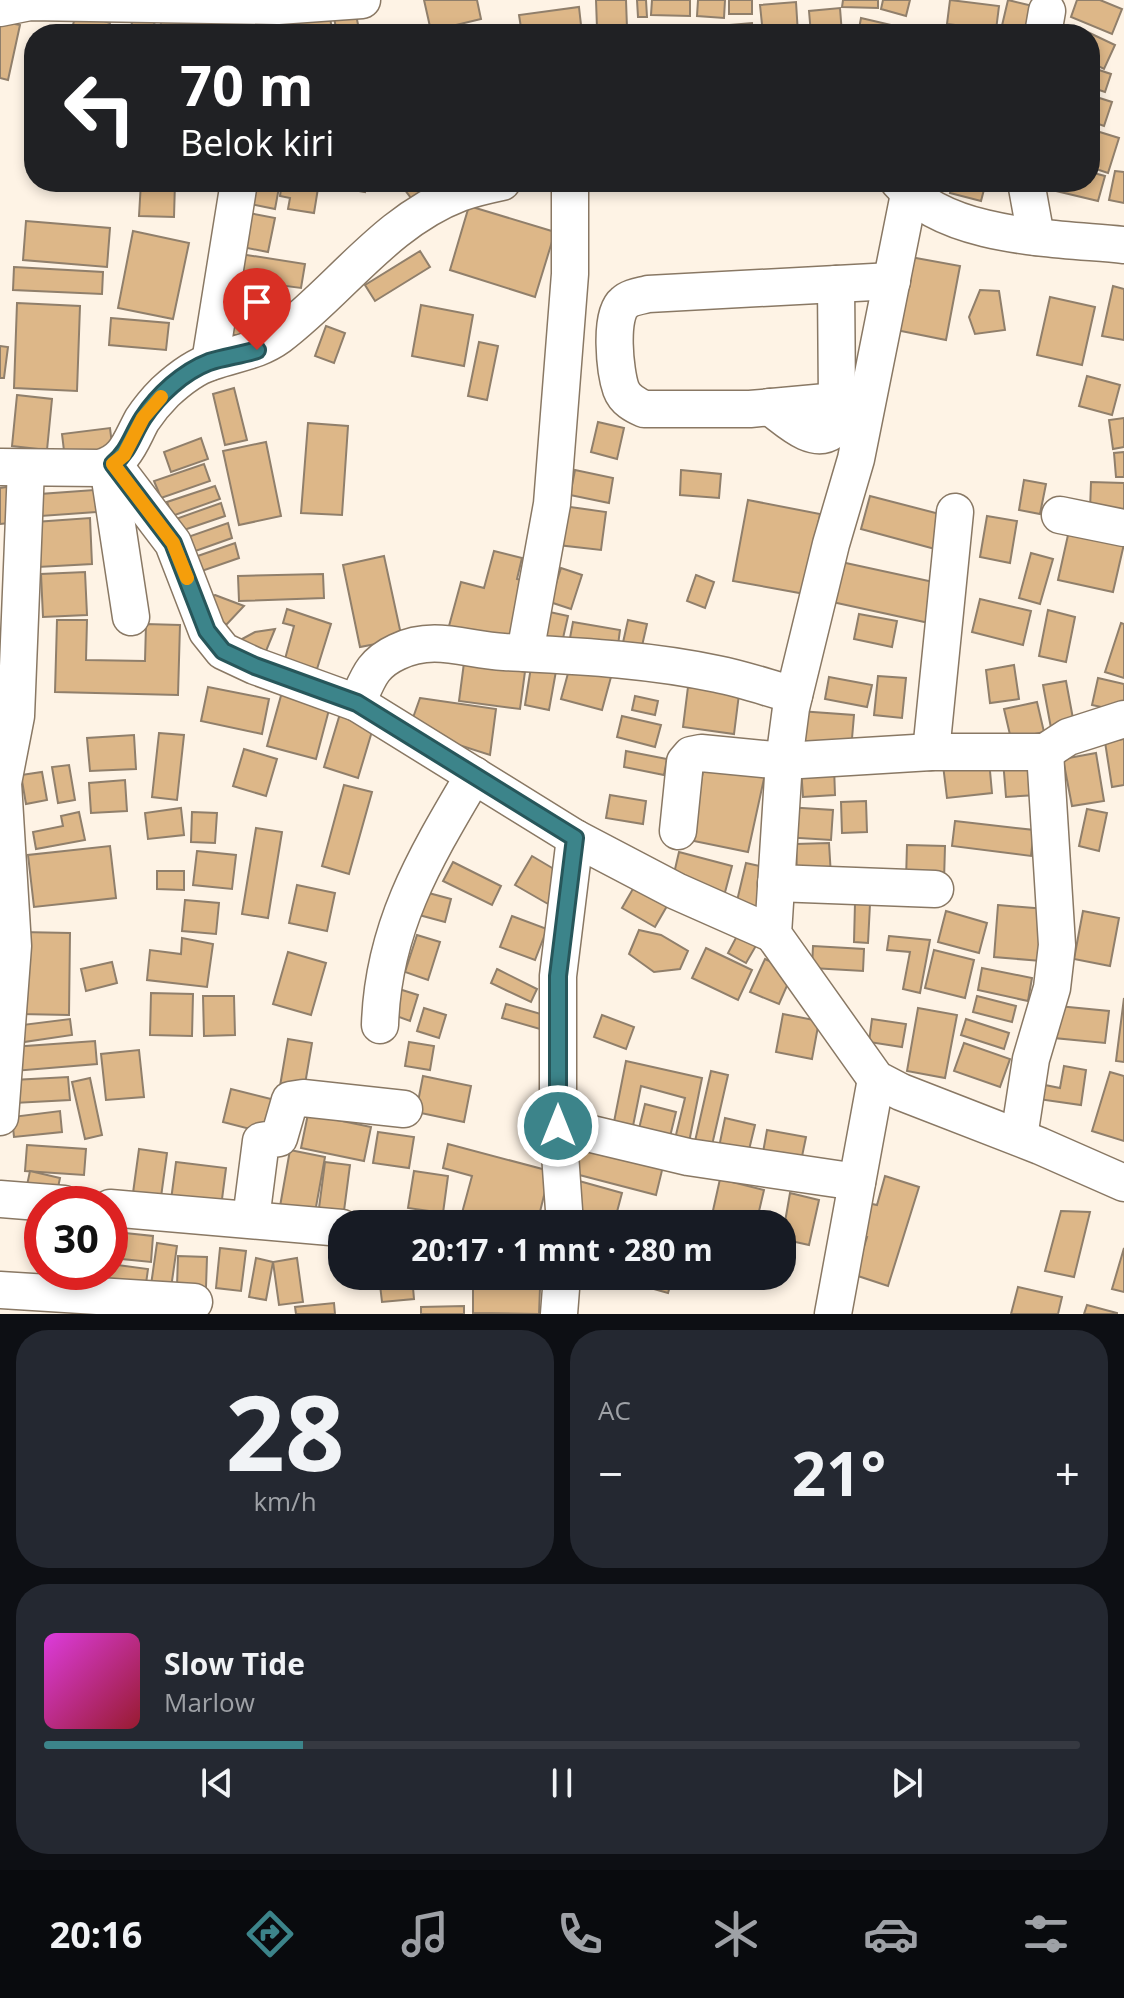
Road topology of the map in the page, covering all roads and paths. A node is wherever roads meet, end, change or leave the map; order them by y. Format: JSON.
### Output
{"nodes":[{"id":1,"x":362,"y":0,"type":"edge"},
{"id":2,"x":20,"y":3,"type":"edge"},
{"id":3,"x":276,"y":13,"type":"edge"},
{"id":4,"x":237,"y":192,"type":"edge"},
{"id":5,"x":464,"y":192,"type":"edge"},
{"id":6,"x":570,"y":192,"type":"edge"},
{"id":7,"x":903,"y":192,"type":"edge"},
{"id":8,"x":910,"y":192,"type":"edge"},
{"id":9,"x":1028,"y":192,"type":"edge"},
{"id":10,"x":1036,"y":237,"type":"junction"},
{"id":11,"x":1124,"y":245,"type":"edge"},
{"id":12,"x":892,"y":281,"type":"junction"},
{"id":13,"x":836,"y":284,"type":"junction"},
{"id":14,"x":210,"y":362,"type":"junction"},
{"id":15,"x":110,"y":465,"type":"junction"},
{"id":16,"x":13,"y":467,"type":"edge"},
{"id":17,"x":955,"y":512,"type":"dead end"},
{"id":18,"x":1060,"y":515,"type":"dead end"},
{"id":19,"x":1124,"y":528,"type":"edge"},
{"id":20,"x":131,"y":617,"type":"dead end"},
{"id":21,"x":525,"y":653,"type":"junction"},
{"id":22,"x":794,"y":695,"type":"junction"},
{"id":23,"x":357,"y":703,"type":"junction"},
{"id":24,"x":8,"y":716,"type":"edge"},
{"id":25,"x":1124,"y":719,"type":"edge"},
{"id":26,"x":931,"y":752,"type":"junction"},
{"id":27,"x":1045,"y":752,"type":"junction"},
{"id":28,"x":784,"y":761,"type":"junction"},
{"id":29,"x":474,"y":775,"type":"junction"},
{"id":30,"x":2,"y":783,"type":"edge"},
{"id":31,"x":678,"y":831,"type":"dead end"},
{"id":32,"x":575,"y":838,"type":"junction"},
{"id":33,"x":776,"y":883,"type":"junction"},
{"id":34,"x":935,"y":889,"type":"dead end"},
{"id":35,"x":773,"y":934,"type":"junction"},
{"id":36,"x":380,"y":1025,"type":"dead end"},
{"id":37,"x":876,"y":1079,"type":"junction"},
{"id":38,"x":404,"y":1109,"type":"dead end"},
{"id":39,"x":0,"y":1117,"type":"edge"},
{"id":40,"x":558,"y":1126,"type":"junction"},
{"id":41,"x":1019,"y":1137,"type":"junction"},
{"id":42,"x":857,"y":1182,"type":"junction"},
{"id":43,"x":1124,"y":1183,"type":"edge"},
{"id":44,"x":0,"y":1199,"type":"edge"},
{"id":45,"x":24,"y":1201,"type":"edge"},
{"id":46,"x":128,"y":1209,"type":"edge"},
{"id":47,"x":564,"y":1210,"type":"edge"},
{"id":48,"x":251,"y":1219,"type":"junction"},
{"id":49,"x":328,"y":1227,"type":"edge"},
{"id":50,"x":0,"y":1290,"type":"edge"},
{"id":51,"x":561,"y":1290,"type":"edge"},
{"id":52,"x":194,"y":1302,"type":"dead end"},
{"id":53,"x":559,"y":1314,"type":"edge"},
{"id":54,"x":833,"y":1314,"type":"edge"}],
"edges":[{"from":1,"to":3,"type":"street"},
{"from":2,"to":3,"type":"street"},
{"from":4,"to":14,"type":"street"},
{"from":5,"to":14,"type":"street"},
{"from":6,"to":21,"type":"street"},
{"from":7,"to":12,"type":"street"},
{"from":8,"to":10,"type":"street"},
{"from":9,"to":10,"type":"street"},
{"from":10,"to":11,"type":"street"},
{"from":12,"to":13,"type":"street"},
{"from":12,"to":22,"type":"street"},
{"from":13,"to":13,"type":"street"},
{"from":14,"to":15,"type":"street"},
{"from":15,"to":16,"type":"street"},
{"from":15,"to":20,"type":"street"},
{"from":15,"to":23,"type":"street"},
{"from":16,"to":24,"type":"street"},
{"from":17,"to":26,"type":"street"},
{"from":18,"to":19,"type":"street"},
{"from":21,"to":22,"type":"street"},
{"from":21,"to":23,"type":"street"},
{"from":22,"to":28,"type":"street"},
{"from":23,"to":29,"type":"street"},
{"from":24,"to":30,"type":"street"},
{"from":25,"to":27,"type":"street"},
{"from":26,"to":27,"type":"street"},
{"from":26,"to":28,"type":"street"},
{"from":27,"to":41,"type":"street"},
{"from":28,"to":31,"type":"street"},
{"from":28,"to":33,"type":"street"},
{"from":29,"to":32,"type":"street"},
{"from":29,"to":36,"type":"street"},
{"from":30,"to":39,"type":"street"},
{"from":32,"to":35,"type":"street"},
{"from":32,"to":40,"type":"street"},
{"from":33,"to":34,"type":"street"},
{"from":33,"to":35,"type":"street"},
{"from":35,"to":37,"type":"street"},
{"from":37,"to":41,"type":"street"},
{"from":37,"to":42,"type":"street"},
{"from":38,"to":48,"type":"street"},
{"from":40,"to":42,"type":"street"},
{"from":40,"to":47,"type":"street"},
{"from":41,"to":43,"type":"street"},
{"from":42,"to":54,"type":"street"},
{"from":44,"to":45,"type":"street"},
{"from":46,"to":48,"type":"street"},
{"from":48,"to":49,"type":"street"},
{"from":50,"to":52,"type":"street"},
{"from":51,"to":53,"type":"street"}]}
